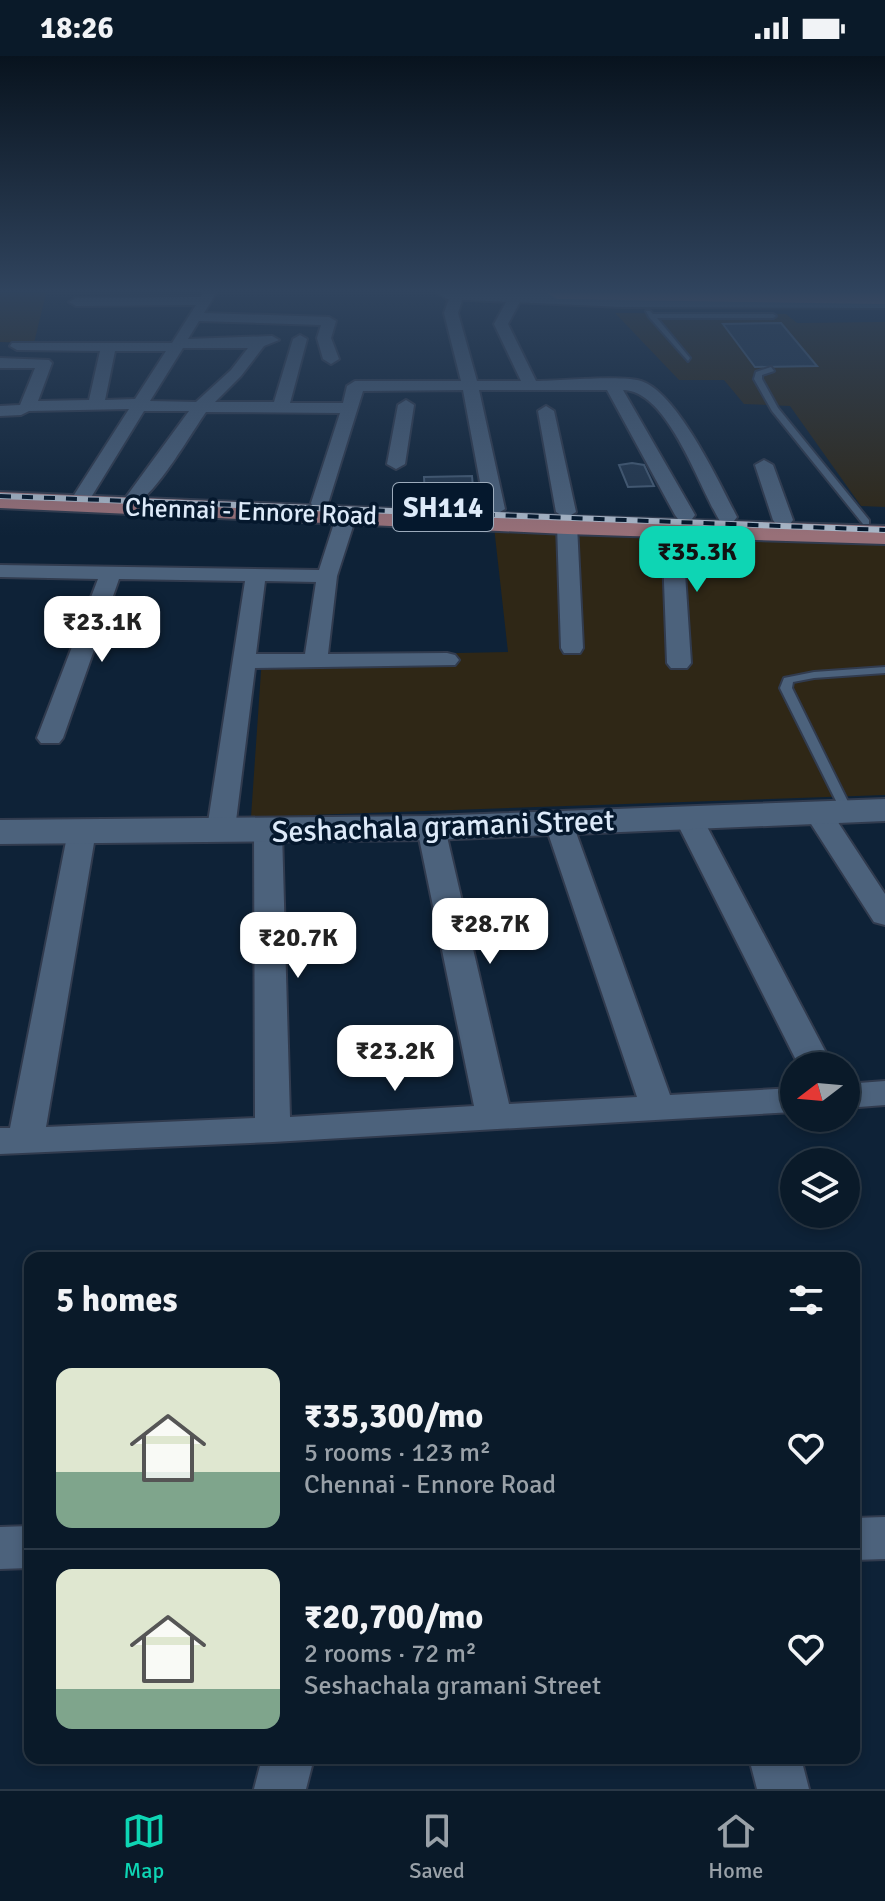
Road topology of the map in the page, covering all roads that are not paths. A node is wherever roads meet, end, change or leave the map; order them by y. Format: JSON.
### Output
{"nodes":[{"id":1,"x":40,"y":374,"type":"edge"},
{"id":2,"x":103,"y":374,"type":"edge"},
{"id":3,"x":160,"y":374,"type":"edge"},
{"id":4,"x":235,"y":374,"type":"edge"},
{"id":5,"x":290,"y":374,"type":"edge"},
{"id":6,"x":466,"y":374,"type":"edge"},
{"id":7,"x":525,"y":374,"type":"edge"},
{"id":8,"x":759,"y":374,"type":"edge"},
{"id":9,"x":611,"y":383,"type":"junction"},
{"id":10,"x":581,"y":385,"type":"junction"},
{"id":11,"x":469,"y":386,"type":"junction"},
{"id":12,"x":531,"y":386,"type":"junction"},
{"id":13,"x":588,"y":404,"type":"dead end"},
{"id":14,"x":96,"y":405,"type":"junction"},
{"id":15,"x":140,"y":405,"type":"junction"},
{"id":16,"x":406,"y":405,"type":"dead end"},
{"id":17,"x":356,"y":406,"type":"junction"},
{"id":18,"x":200,"y":407,"type":"junction"},
{"id":19,"x":280,"y":408,"type":"junction"},
{"id":20,"x":21,"y":410,"type":"dead end"},
{"id":21,"x":0,"y":411,"type":"edge"},
{"id":22,"x":546,"y":411,"type":"dead end"},
{"id":23,"x":396,"y":464,"type":"dead end"},
{"id":24,"x":764,"y":465,"type":"dead end"},
{"id":25,"x":0,"y":491,"type":"edge"},
{"id":26,"x":83,"y":495,"type":"junction"},
{"id":27,"x":135,"y":497,"type":"junction"},
{"id":28,"x":0,"y":500,"type":"edge"},
{"id":29,"x":320,"y":503,"type":"junction"},
{"id":30,"x":495,"y":509,"type":"junction"},
{"id":31,"x":347,"y":514,"type":"junction"},
{"id":32,"x":727,"y":517,"type":"junction"},
{"id":33,"x":566,"y":518,"type":"junction"},
{"id":34,"x":783,"y":520,"type":"junction"},
{"id":35,"x":679,"y":522,"type":"junction"},
{"id":36,"x":879,"y":527,"type":"edge"},
{"id":37,"x":0,"y":571,"type":"edge"},
{"id":38,"x":110,"y":574,"type":"junction"},
{"id":39,"x":256,"y":574,"type":"junction"},
{"id":40,"x":327,"y":576,"type":"junction"},
{"id":41,"x":572,"y":648,"type":"dead end"},
{"id":42,"x":447,"y":660,"type":"dead end"},
{"id":43,"x":244,"y":661,"type":"junction"},
{"id":44,"x":316,"y":661,"type":"junction"},
{"id":45,"x":679,"y":663,"type":"dead end"},
{"id":46,"x":885,"y":670,"type":"edge"},
{"id":47,"x":50,"y":738,"type":"dead end"},
{"id":48,"x":885,"y":810,"type":"edge"},
{"id":49,"x":832,"y":812,"type":"junction"},
{"id":50,"x":689,"y":819,"type":"junction"},
{"id":51,"x":559,"y":824,"type":"junction"},
{"id":52,"x":431,"y":828,"type":"junction"},
{"id":53,"x":221,"y":829,"type":"junction"},
{"id":54,"x":82,"y":831,"type":"junction"},
{"id":55,"x":0,"y":832,"type":"edge"},
{"id":56,"x":268,"y":832,"type":"junction"},
{"id":57,"x":885,"y":916,"type":"edge"},
{"id":58,"x":809,"y":1052,"type":"edge"},
{"id":59,"x":885,"y":1093,"type":"edge"},
{"id":60,"x":860,"y":1095,"type":"edge"},
{"id":61,"x":780,"y":1101,"type":"edge"},
{"id":62,"x":658,"y":1109,"type":"junction"},
{"id":63,"x":494,"y":1116,"type":"junction"},
{"id":64,"x":273,"y":1130,"type":"junction"},
{"id":65,"x":13,"y":1140,"type":"edge"},
{"id":66,"x":885,"y":1538,"type":"edge"},
{"id":67,"x":860,"y":1539,"type":"edge"},
{"id":68,"x":24,"y":1547,"type":"edge"},
{"id":69,"x":0,"y":1548,"type":"edge"},
{"id":70,"x":286,"y":1764,"type":"edge"},
{"id":71,"x":777,"y":1764,"type":"edge"},
{"id":72,"x":280,"y":1789,"type":"edge"},
{"id":73,"x":783,"y":1789,"type":"edge"}],
"edges":[{"from":1,"to":14,"type":"street"},
{"from":2,"to":14,"type":"street"},
{"from":3,"to":15,"type":"street"},
{"from":4,"to":18,"type":"street"},
{"from":5,"to":19,"type":"street"},
{"from":6,"to":11,"type":"street"},
{"from":7,"to":12,"type":"street"},
{"from":8,"to":36,"type":"lane"},
{"from":9,"to":10,"type":"street"},
{"from":9,"to":32,"type":"street"},
{"from":9,"to":35,"type":"street"},
{"from":10,"to":12,"type":"street"},
{"from":10,"to":13,"type":"street"},
{"from":11,"to":12,"type":"street"},
{"from":11,"to":17,"type":"street"},
{"from":11,"to":30,"type":"street"},
{"from":14,"to":15,"type":"street"},
{"from":15,"to":18,"type":"street"},
{"from":15,"to":26,"type":"street"},
{"from":16,"to":23,"type":"street"},
{"from":17,"to":19,"type":"street"},
{"from":17,"to":29,"type":"street"},
{"from":18,"to":19,"type":"street"},
{"from":18,"to":27,"type":"street"},
{"from":20,"to":21,"type":"street"},
{"from":22,"to":33,"type":"street"},
{"from":24,"to":34,"type":"street"},
{"from":25,"to":26,"type":"main road","name":"Chennai - Ennore Road","number":"SH114"},
{"from":26,"to":27,"type":"main road","name":"Chennai - Ennore Road","number":"SH114"},
{"from":27,"to":29,"type":"main road","name":"Chennai - Ennore Road","number":"SH114"},
{"from":28,"to":31,"type":"main road","name":"Chennai - Ennore Road","number":"SH114"},
{"from":29,"to":30,"type":"main road","name":"Chennai - Ennore Road","number":"SH114"},
{"from":30,"to":33,"type":"main road","name":"Chennai - Ennore Road","number":"SH114"},
{"from":31,"to":33,"type":"main road","name":"Chennai - Ennore Road","number":"SH114"},
{"from":31,"to":40,"type":"street"},
{"from":32,"to":34,"type":"main road","name":"Chennai - Ennore Road","number":"SH114"},
{"from":32,"to":35,"type":"main road","name":"Chennai - Ennore Road","number":"SH114"},
{"from":33,"to":35,"type":"main road","name":"Chennai - Ennore Road","number":"SH114"},
{"from":33,"to":41,"type":"street"},
{"from":34,"to":36,"type":"main road","name":"Chennai - Ennore Road","number":"SH114"},
{"from":35,"to":36,"type":"main road","name":"Chennai - Ennore Road","number":"SH114"},
{"from":35,"to":45,"type":"street"},
{"from":37,"to":38,"type":"street"},
{"from":38,"to":39,"type":"street"},
{"from":38,"to":47,"type":"street"},
{"from":39,"to":40,"type":"street"},
{"from":39,"to":43,"type":"street"},
{"from":40,"to":44,"type":"street"},
{"from":42,"to":44,"type":"street"},
{"from":43,"to":44,"type":"street"},
{"from":43,"to":53,"type":"street"},
{"from":46,"to":49,"type":"lane"},
{"from":48,"to":49,"type":"street","name":"Seshachala gramani Street"},
{"from":49,"to":50,"type":"street","name":"Seshachala gramani Street"},
{"from":49,"to":57,"type":"street"},
{"from":50,"to":51,"type":"street","name":"Seshachala gramani Street"},
{"from":50,"to":58,"type":"street"},
{"from":51,"to":52,"type":"street","name":"Seshachala gramani Street"},
{"from":51,"to":62,"type":"street"},
{"from":52,"to":56,"type":"street","name":"Seshachala gramani Street"},
{"from":52,"to":63,"type":"street"},
{"from":53,"to":54,"type":"street","name":"Seshachala gramani Street"},
{"from":53,"to":56,"type":"street","name":"Seshachala gramani Street"},
{"from":54,"to":55,"type":"street","name":"Seshachala gramani Street"},
{"from":54,"to":65,"type":"street"},
{"from":56,"to":64,"type":"street"},
{"from":59,"to":60,"type":"street"},
{"from":61,"to":62,"type":"street"},
{"from":62,"to":63,"type":"street"},
{"from":63,"to":64,"type":"street"},
{"from":64,"to":65,"type":"street"},
{"from":66,"to":67,"type":"street"},
{"from":68,"to":69,"type":"street"},
{"from":70,"to":72,"type":"street"},
{"from":71,"to":73,"type":"street"}]}
